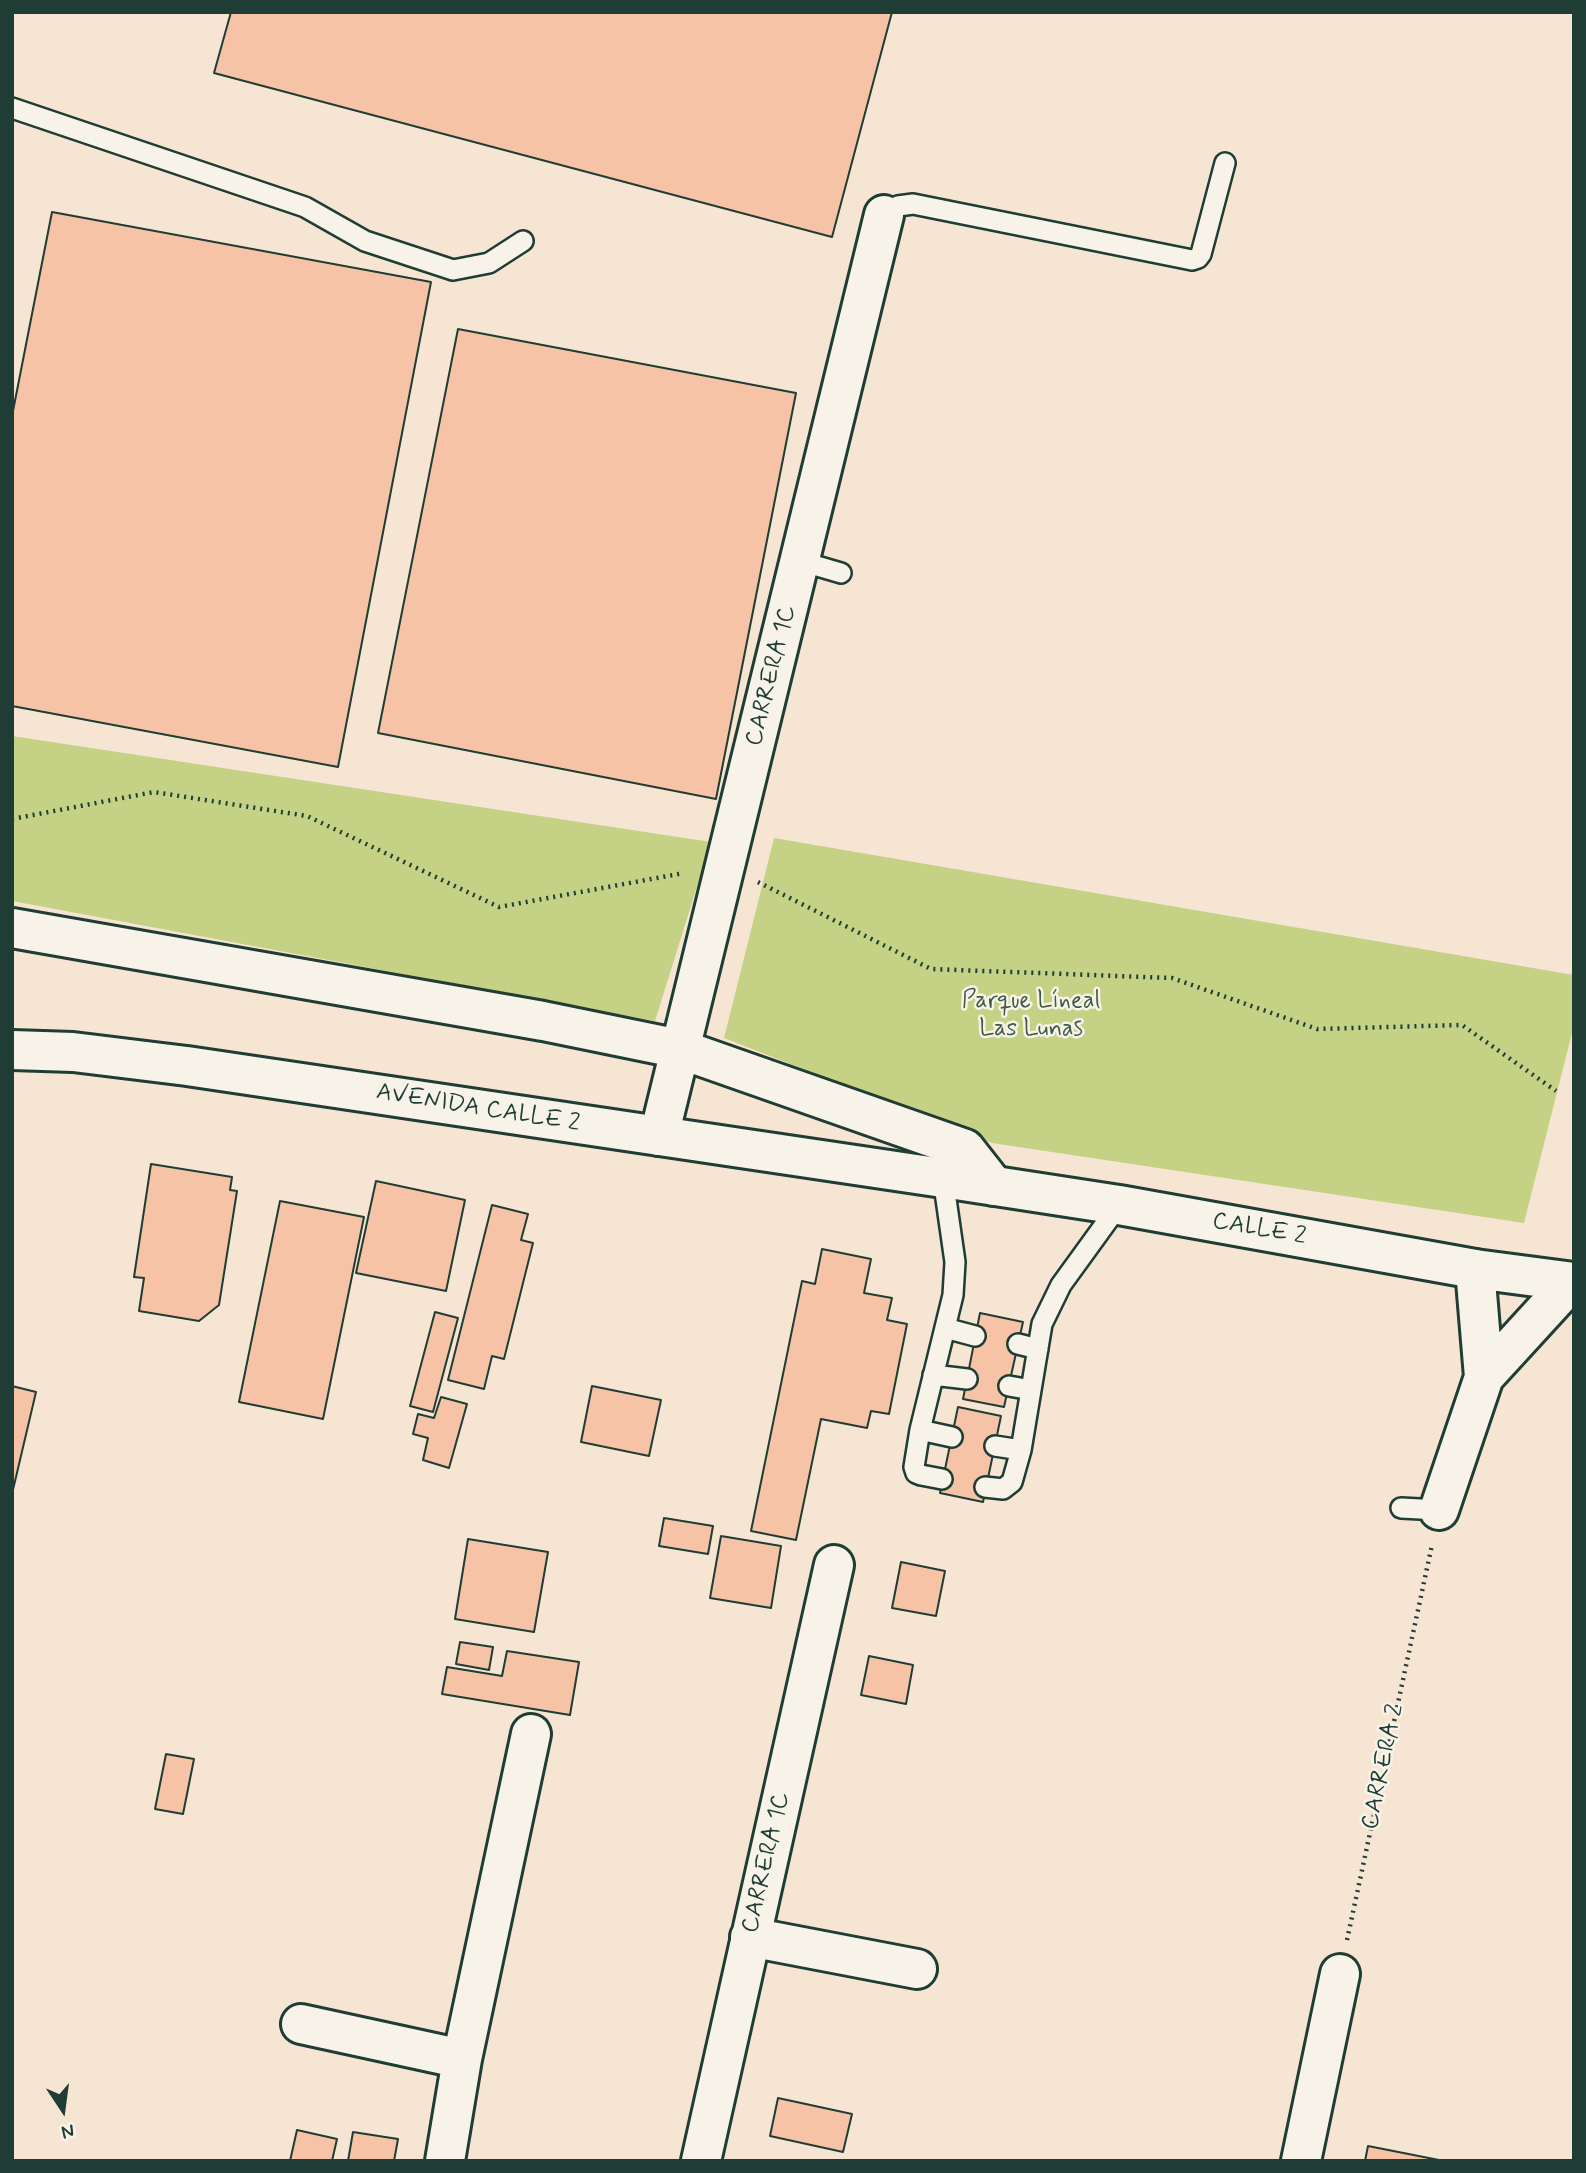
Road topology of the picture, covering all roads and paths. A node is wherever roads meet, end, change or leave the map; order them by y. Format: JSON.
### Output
{"nodes":[{"id":1,"x":12,"y":108,"type":"edge"},
{"id":2,"x":1225,"y":163,"type":"dead end"},
{"id":3,"x":884,"y":215,"type":"joint"},
{"id":4,"x":523,"y":241,"type":"dead end"},
{"id":5,"x":800,"y":561,"type":"junction"},
{"id":6,"x":841,"y":573,"type":"dead end"},
{"id":7,"x":12,"y":819,"type":"edge"},
{"id":8,"x":725,"y":866,"type":"junction"},
{"id":9,"x":12,"y":928,"type":"edge"},
{"id":10,"x":680,"y":1049,"type":"junction"},
{"id":11,"x":12,"y":1050,"type":"edge"},
{"id":12,"x":1556,"y":1091,"type":"dead end"},
{"id":13,"x":659,"y":1136,"type":"junction"},
{"id":14,"x":943,"y":1178,"type":"junction"},
{"id":15,"x":994,"y":1186,"type":"junction"},
{"id":16,"x":1119,"y":1205,"type":"junction"},
{"id":17,"x":1475,"y":1269,"type":"junction"},
{"id":18,"x":1572,"y":1282,"type":"edge"},
{"id":19,"x":945,"y":1328,"type":"junction"},
{"id":20,"x":975,"y":1336,"type":"dead end"},
{"id":21,"x":1018,"y":1345,"type":"dead end"},
{"id":22,"x":1038,"y":1349,"type":"junction"},
{"id":23,"x":933,"y":1375,"type":"junction"},
{"id":24,"x":1484,"y":1377,"type":"junction"},
{"id":25,"x":967,"y":1379,"type":"dead end"},
{"id":26,"x":1009,"y":1387,"type":"dead end"},
{"id":27,"x":1031,"y":1390,"type":"junction"},
{"id":28,"x":920,"y":1430,"type":"junction"},
{"id":29,"x":952,"y":1437,"type":"dead end"},
{"id":30,"x":995,"y":1446,"type":"dead end"},
{"id":31,"x":1020,"y":1450,"type":"junction"},
{"id":32,"x":942,"y":1479,"type":"dead end"},
{"id":33,"x":985,"y":1487,"type":"dead end"},
{"id":34,"x":1401,"y":1508,"type":"dead end"},
{"id":35,"x":1439,"y":1510,"type":"junction"},
{"id":36,"x":834,"y":1565,"type":"dead end"},
{"id":37,"x":531,"y":1734,"type":"dead end"},
{"id":38,"x":750,"y":1937,"type":"junction"},
{"id":39,"x":917,"y":1969,"type":"dead end"},
{"id":40,"x":1340,"y":1974,"type":"joint"},
{"id":41,"x":301,"y":2024,"type":"dead end"},
{"id":42,"x":462,"y":2059,"type":"junction"},
{"id":43,"x":445,"y":2161,"type":"edge"},
{"id":44,"x":701,"y":2161,"type":"edge"},
{"id":45,"x":1301,"y":2161,"type":"edge"}],
"edges":[{"from":1,"to":4,"type":"lane"},
{"from":2,"to":3,"type":"lane"},
{"from":3,"to":5,"type":"street","name":"CARRERA 1C"},
{"from":5,"to":6,"type":"lane"},
{"from":5,"to":8,"type":"street","name":"CARRERA 1C"},
{"from":7,"to":8,"type":"path"},
{"from":8,"to":10,"type":"street","name":"CARRERA 1C"},
{"from":8,"to":12,"type":"path"},
{"from":9,"to":10,"type":"street"},
{"from":10,"to":13,"type":"street","name":"CARRERA 1C"},
{"from":10,"to":15,"type":"street"},
{"from":11,"to":13,"type":"street","name":"AVENIDA CALLE 2"},
{"from":13,"to":14,"type":"street","name":"AVENIDA CALLE 2"},
{"from":14,"to":15,"type":"street","name":"CALLE 2"},
{"from":14,"to":19,"type":"lane"},
{"from":15,"to":16,"type":"street","name":"CALLE 2"},
{"from":16,"to":17,"type":"street","name":"CALLE 2"},
{"from":16,"to":22,"type":"lane"},
{"from":17,"to":18,"type":"street","name":"CALLE 2"},
{"from":17,"to":24,"type":"street"},
{"from":18,"to":24,"type":"street"},
{"from":19,"to":20,"type":"lane"},
{"from":19,"to":23,"type":"lane"},
{"from":21,"to":22,"type":"lane"},
{"from":22,"to":27,"type":"lane"},
{"from":23,"to":25,"type":"lane"},
{"from":23,"to":28,"type":"lane"},
{"from":24,"to":35,"type":"street"},
{"from":26,"to":27,"type":"lane"},
{"from":27,"to":31,"type":"lane"},
{"from":28,"to":29,"type":"lane"},
{"from":28,"to":32,"type":"lane"},
{"from":30,"to":31,"type":"lane"},
{"from":31,"to":33,"type":"lane"},
{"from":34,"to":35,"type":"lane"},
{"from":35,"to":40,"type":"path","name":"CARRERA 2"},
{"from":36,"to":38,"type":"street","name":"CARRERA 1C"},
{"from":37,"to":42,"type":"street"},
{"from":38,"to":39,"type":"street"},
{"from":38,"to":44,"type":"street","name":"CARRERA 1C"},
{"from":40,"to":45,"type":"street"},
{"from":41,"to":42,"type":"street"},
{"from":42,"to":43,"type":"street"}]}
